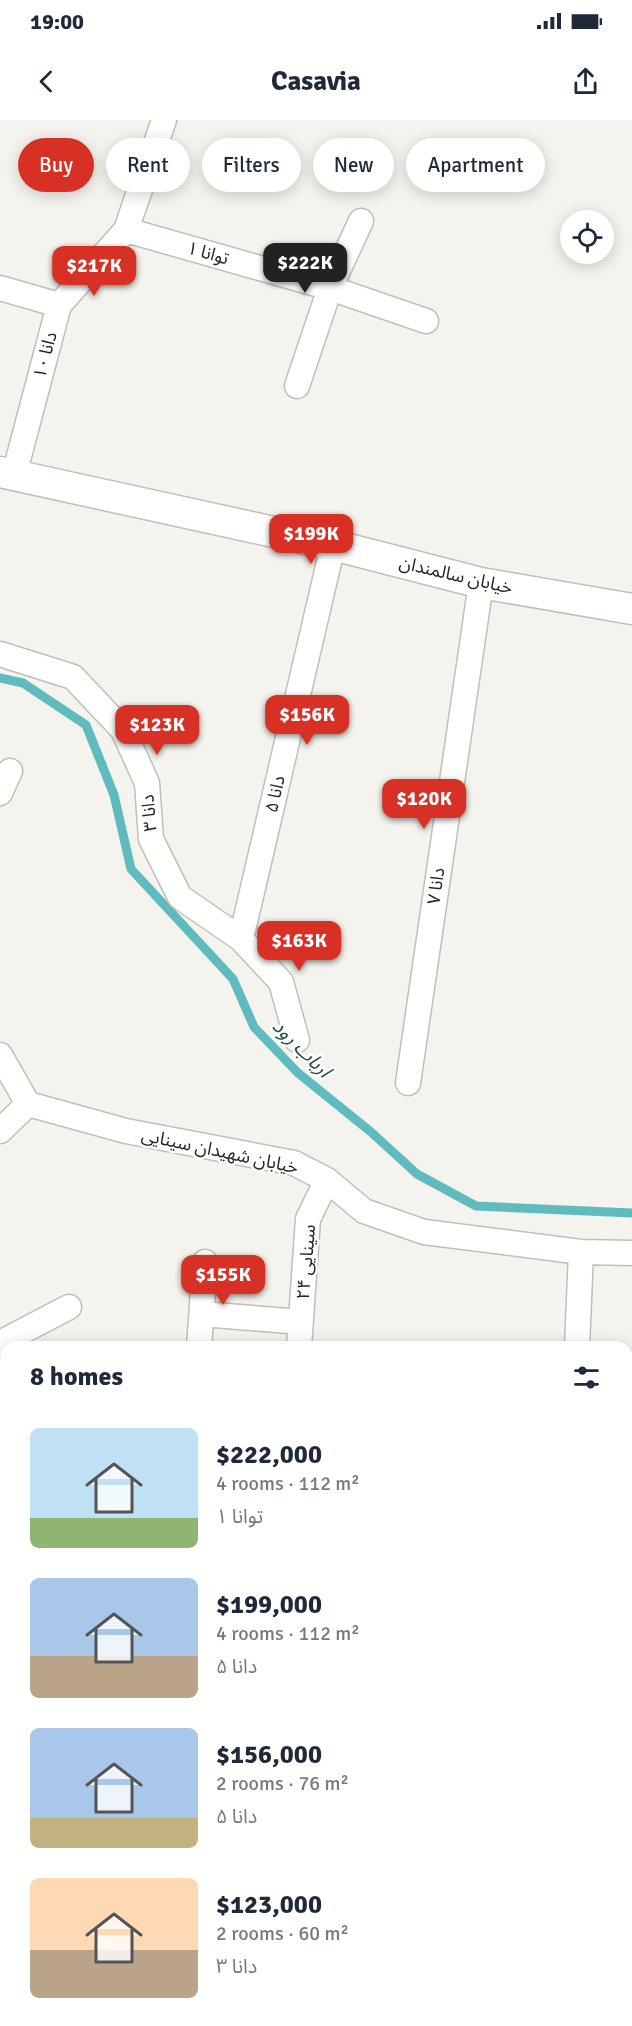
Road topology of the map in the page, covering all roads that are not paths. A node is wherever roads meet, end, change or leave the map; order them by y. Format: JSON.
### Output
{"nodes":[{"id":1,"x":164,"y":120,"type":"edge"},
{"id":2,"x":361,"y":221,"type":"dead end"},
{"id":3,"x":126,"y":230,"type":"junction"},
{"id":4,"x":0,"y":288,"type":"edge"},
{"id":5,"x":330,"y":288,"type":"junction"},
{"id":6,"x":59,"y":305,"type":"junction"},
{"id":7,"x":426,"y":321,"type":"dead end"},
{"id":8,"x":297,"y":386,"type":"dead end"},
{"id":9,"x":7,"y":473,"type":"edge"},
{"id":10,"x":333,"y":545,"type":"junction"},
{"id":11,"x":481,"y":583,"type":"junction"},
{"id":12,"x":632,"y":609,"type":"edge"},
{"id":13,"x":0,"y":654,"type":"edge"},
{"id":14,"x":10,"y":771,"type":"dead end"},
{"id":15,"x":0,"y":793,"type":"edge"},
{"id":16,"x":241,"y":939,"type":"junction"},
{"id":17,"x":297,"y":1040,"type":"dead end"},
{"id":18,"x":0,"y":1055,"type":"edge"},
{"id":19,"x":408,"y":1083,"type":"dead end"},
{"id":20,"x":28,"y":1104,"type":"junction"},
{"id":21,"x":0,"y":1131,"type":"edge"},
{"id":22,"x":327,"y":1180,"type":"junction"},
{"id":23,"x":581,"y":1252,"type":"junction"},
{"id":24,"x":632,"y":1253,"type":"edge"},
{"id":25,"x":206,"y":1262,"type":"dead end"},
{"id":26,"x":69,"y":1307,"type":"dead end"},
{"id":27,"x":202,"y":1314,"type":"junction"},
{"id":28,"x":301,"y":1322,"type":"junction"},
{"id":29,"x":4,"y":1341,"type":"edge"},
{"id":30,"x":200,"y":1341,"type":"edge"},
{"id":31,"x":299,"y":1341,"type":"edge"},
{"id":32,"x":577,"y":1341,"type":"edge"}],
"edges":[{"from":1,"to":3,"type":"street","name":"دانا ۱۰"},
{"from":2,"to":5,"type":"street"},
{"from":3,"to":5,"type":"street","name":"توانا ۱"},
{"from":3,"to":6,"type":"street","name":"دانا ۱۰"},
{"from":4,"to":6,"type":"street"},
{"from":5,"to":7,"type":"street","name":"توانا ۱"},
{"from":5,"to":8,"type":"street"},
{"from":6,"to":9,"type":"street","name":"دانا ۱۰"},
{"from":9,"to":10,"type":"street","name":"خیابان سالمندان"},
{"from":10,"to":11,"type":"street","name":"خیابان سالمندان"},
{"from":10,"to":16,"type":"street","name":"دانا ۵"},
{"from":11,"to":12,"type":"street","name":"خیابان سالمندان"},
{"from":11,"to":19,"type":"street","name":"دانا ۷"},
{"from":13,"to":16,"type":"street","name":"دانا ۳"},
{"from":14,"to":15,"type":"street"},
{"from":16,"to":17,"type":"street","name":"دانا ۳"},
{"from":18,"to":20,"type":"street"},
{"from":20,"to":21,"type":"street"},
{"from":20,"to":22,"type":"street","name":"خیابان شهیدان سینایی"},
{"from":22,"to":23,"type":"street","name":"خیابان شهیدان سینایی"},
{"from":22,"to":28,"type":"street","name":"سینایی ۲۴"},
{"from":23,"to":24,"type":"street","name":"خیابان شهیدان سینایی"},
{"from":23,"to":32,"type":"street"},
{"from":25,"to":27,"type":"street"},
{"from":26,"to":29,"type":"street"},
{"from":27,"to":28,"type":"street"},
{"from":27,"to":30,"type":"street"},
{"from":28,"to":31,"type":"street","name":"سینایی ۲۴"}]}
